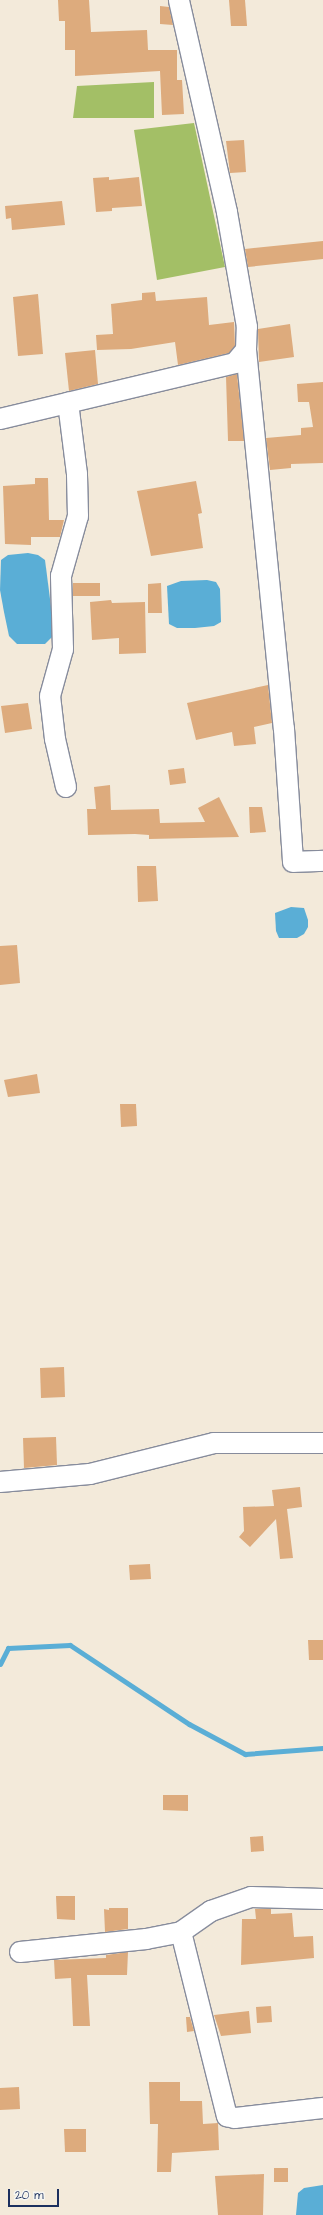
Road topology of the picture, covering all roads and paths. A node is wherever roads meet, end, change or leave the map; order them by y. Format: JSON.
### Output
{"nodes":[{"id":1,"x":179,"y":0,"type":"edge"},
{"id":2,"x":246,"y":350,"type":"junction"},
{"id":3,"x":68,"y":403,"type":"junction"},
{"id":4,"x":0,"y":419,"type":"edge"},
{"id":5,"x":66,"y":787,"type":"dead end"},
{"id":6,"x":323,"y":861,"type":"edge"},
{"id":7,"x":323,"y":1443,"type":"edge"},
{"id":8,"x":0,"y":1482,"type":"edge"},
{"id":9,"x":323,"y":1899,"type":"edge"},
{"id":10,"x":181,"y":1932,"type":"junction"},
{"id":11,"x":20,"y":1952,"type":"dead end"},
{"id":12,"x":323,"y":2108,"type":"edge"}],
"edges":[{"from":1,"to":2,"type":"street"},
{"from":2,"to":3,"type":"street"},
{"from":2,"to":6,"type":"street"},
{"from":3,"to":4,"type":"street"},
{"from":3,"to":5,"type":"street"},
{"from":7,"to":8,"type":"street"},
{"from":9,"to":10,"type":"street"},
{"from":10,"to":11,"type":"street"},
{"from":10,"to":12,"type":"street"}]}
